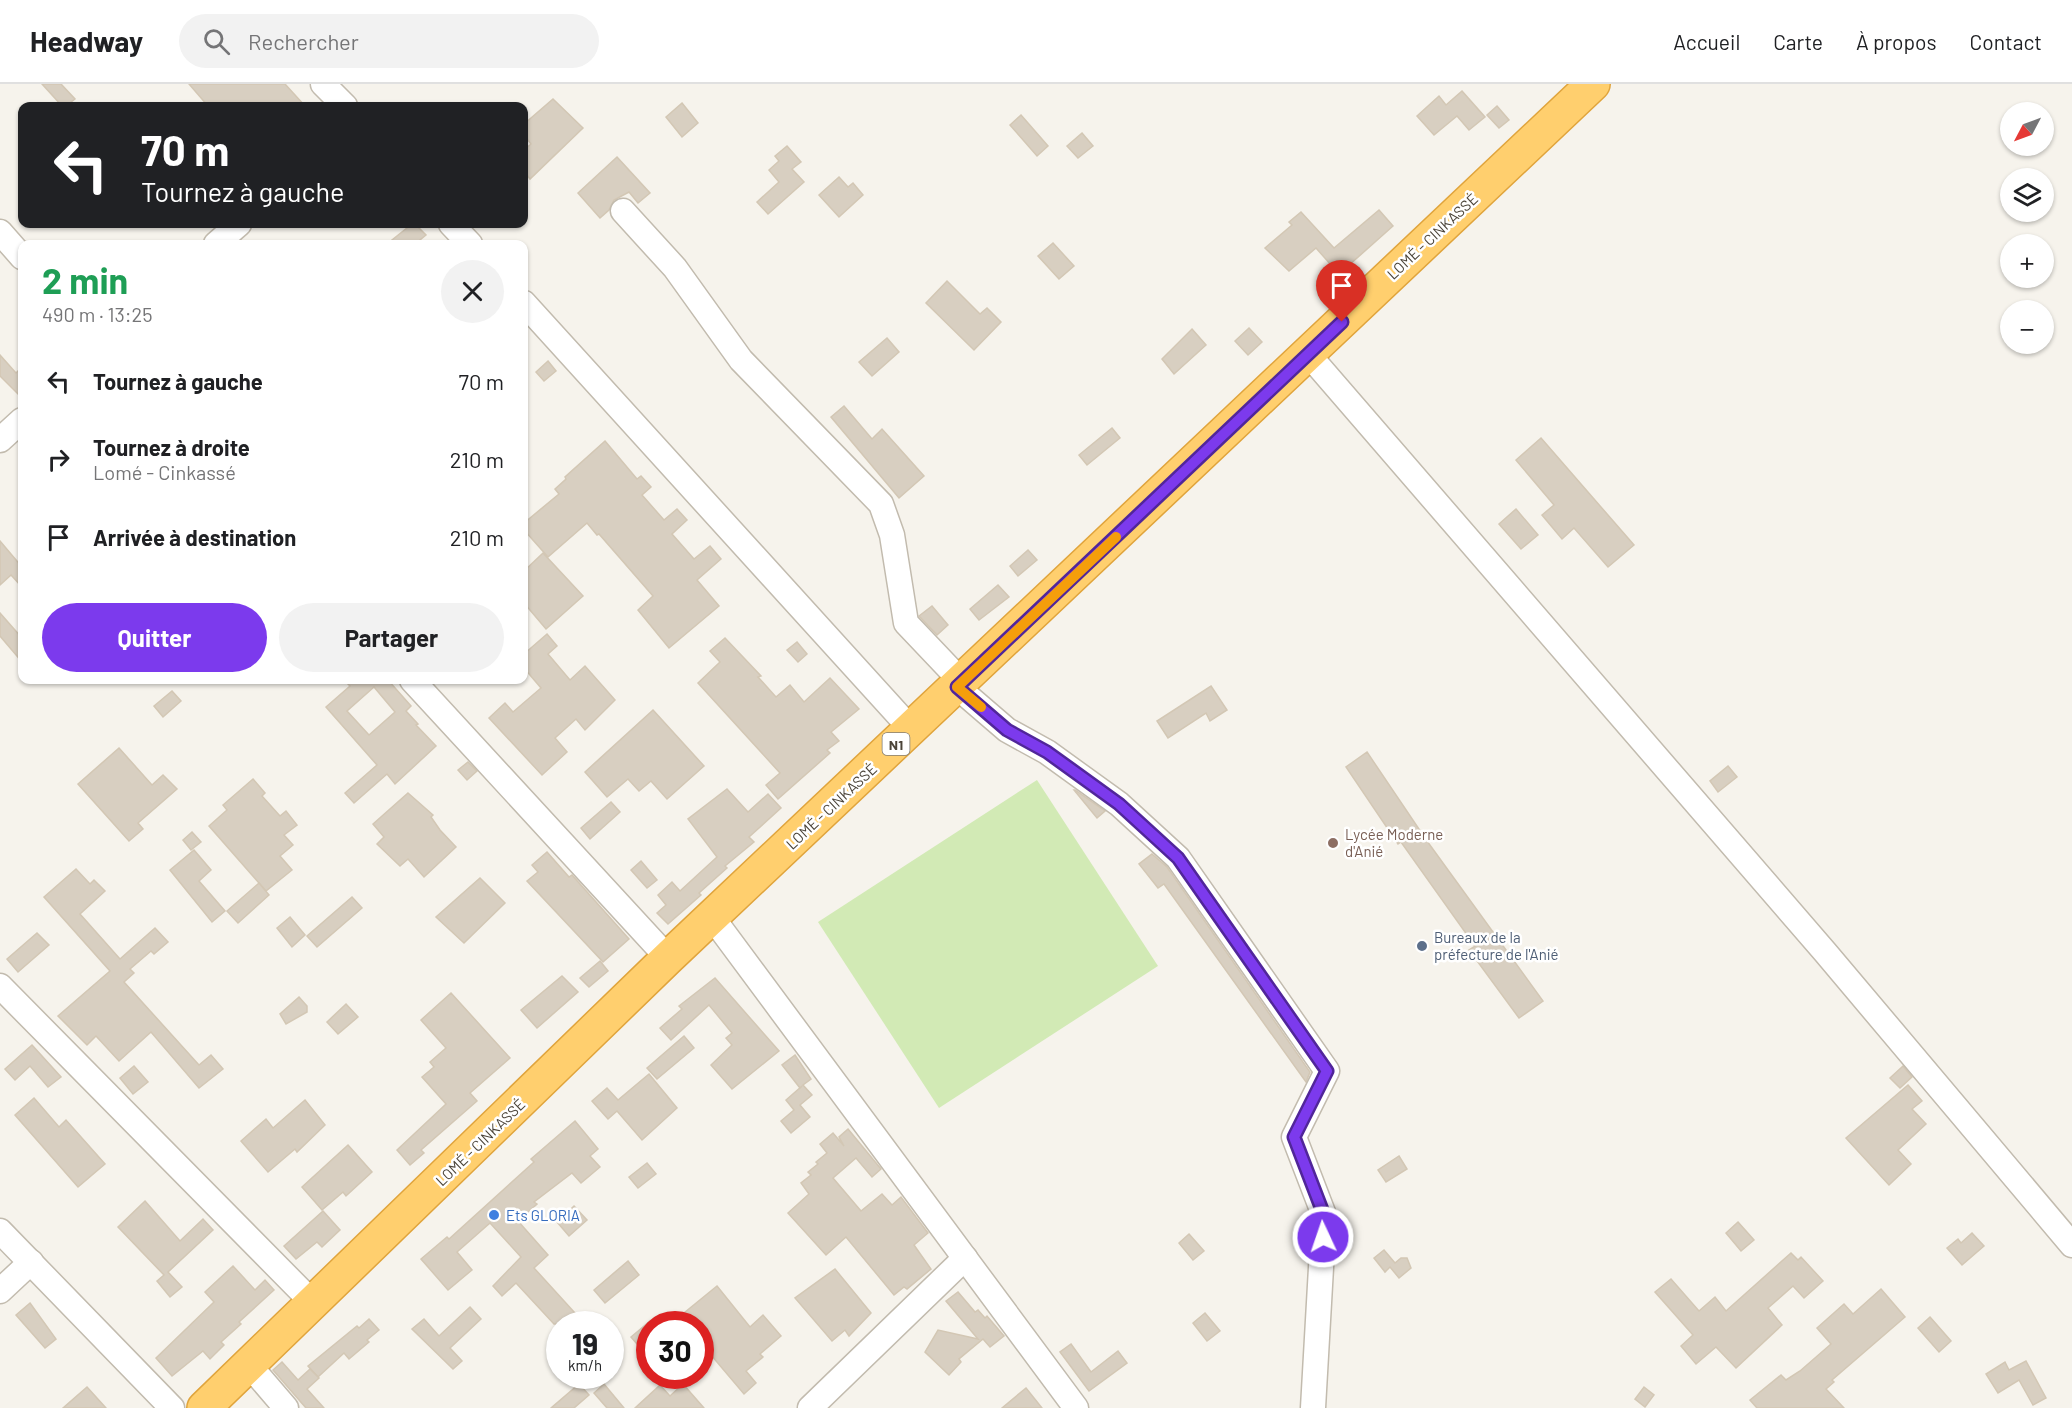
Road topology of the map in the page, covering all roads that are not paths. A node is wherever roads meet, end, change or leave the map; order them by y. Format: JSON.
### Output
{"nodes":[{"id":1,"x":323,"y":84,"type":"edge"},
{"id":2,"x":1593,"y":84,"type":"edge"},
{"id":3,"x":341,"y":102,"type":"edge"},
{"id":4,"x":623,"y":211,"type":"dead end"},
{"id":5,"x":234,"y":228,"type":"edge"},
{"id":6,"x":455,"y":228,"type":"edge"},
{"id":7,"x":0,"y":232,"type":"edge"},
{"id":8,"x":221,"y":240,"type":"edge"},
{"id":9,"x":466,"y":240,"type":"edge"},
{"id":10,"x":18,"y":252,"type":"edge"},
{"id":11,"x":528,"y":307,"type":"edge"},
{"id":12,"x":1308,"y":354,"type":"junction"},
{"id":13,"x":18,"y":424,"type":"edge"},
{"id":14,"x":0,"y":440,"type":"edge"},
{"id":15,"x":416,"y":684,"type":"edge"},
{"id":16,"x":960,"y":685,"type":"junction"},
{"id":17,"x":912,"y":730,"type":"junction"},
{"id":18,"x":712,"y":917,"type":"junction"},
{"id":19,"x":668,"y":958,"type":"junction"},
{"id":20,"x":0,"y":986,"type":"edge"},
{"id":21,"x":0,"y":1231,"type":"edge"},
{"id":22,"x":2072,"y":1245,"type":"edge"},
{"id":23,"x":965,"y":1258,"type":"junction"},
{"id":24,"x":31,"y":1262,"type":"junction"},
{"id":25,"x":0,"y":1291,"type":"edge"},
{"id":26,"x":314,"y":1304,"type":"junction"},
{"id":27,"x":250,"y":1366,"type":"junction"},
{"id":28,"x":172,"y":1408,"type":"edge"},
{"id":29,"x":204,"y":1408,"type":"edge"},
{"id":30,"x":286,"y":1408,"type":"edge"},
{"id":31,"x":810,"y":1408,"type":"edge"},
{"id":32,"x":1076,"y":1408,"type":"edge"},
{"id":33,"x":1313,"y":1408,"type":"edge"}],
"edges":[{"from":1,"to":3,"type":"street"},
{"from":2,"to":12,"type":"highway","name":"LOMÉ - CINKASSÉ","number":"N1"},
{"from":4,"to":16,"type":"street"},
{"from":5,"to":8,"type":"street"},
{"from":6,"to":9,"type":"street"},
{"from":7,"to":10,"type":"street"},
{"from":11,"to":17,"type":"street"},
{"from":12,"to":16,"type":"highway","name":"LOMÉ - CINKASSÉ","number":"N1"},
{"from":12,"to":22,"type":"street"},
{"from":13,"to":14,"type":"street"},
{"from":15,"to":19,"type":"street"},
{"from":16,"to":17,"type":"highway","name":"LOMÉ - CINKASSÉ","number":"N1"},
{"from":16,"to":33,"type":"street"},
{"from":17,"to":18,"type":"highway","name":"LOMÉ - CINKASSÉ","number":"N1"},
{"from":18,"to":19,"type":"highway","name":"LOMÉ - CINKASSÉ","number":"N1"},
{"from":18,"to":23,"type":"street"},
{"from":19,"to":26,"type":"highway","name":"LOMÉ - CINKASSÉ","number":"N1"},
{"from":20,"to":26,"type":"street"},
{"from":21,"to":24,"type":"street"},
{"from":23,"to":31,"type":"street"},
{"from":23,"to":32,"type":"street"},
{"from":24,"to":25,"type":"street"},
{"from":24,"to":28,"type":"street"},
{"from":26,"to":27,"type":"highway","name":"LOMÉ - CINKASSÉ","number":"N1"},
{"from":27,"to":29,"type":"highway","name":"LOMÉ - CINKASSÉ","number":"N1"},
{"from":27,"to":30,"type":"street"}]}
